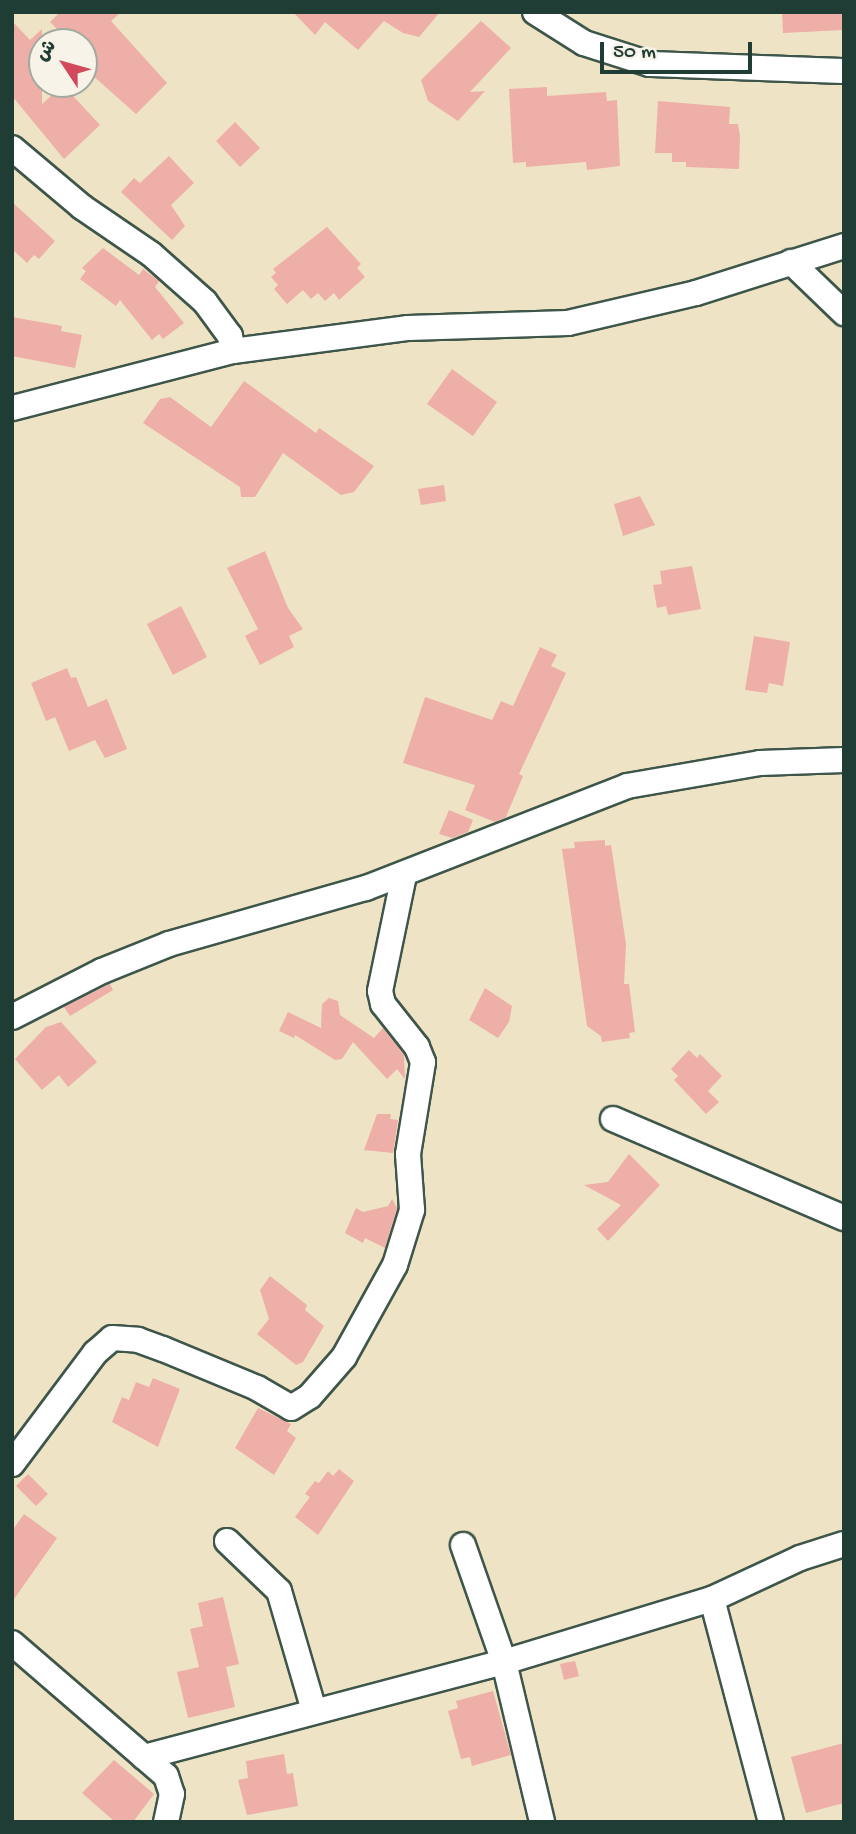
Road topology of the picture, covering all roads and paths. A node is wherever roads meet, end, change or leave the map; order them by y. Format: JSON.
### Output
{"nodes":[{"id":1,"x":535,"y":12,"type":"edge"},
{"id":2,"x":844,"y":71,"type":"edge"},
{"id":3,"x":12,"y":148,"type":"edge"},
{"id":4,"x":844,"y":246,"type":"edge"},
{"id":5,"x":791,"y":262,"type":"junction"},
{"id":6,"x":844,"y":313,"type":"edge"},
{"id":7,"x":233,"y":351,"type":"junction"},
{"id":8,"x":12,"y":408,"type":"edge"},
{"id":9,"x":844,"y":760,"type":"edge"},
{"id":10,"x":404,"y":874,"type":"junction"},
{"id":11,"x":12,"y":1017,"type":"edge"},
{"id":12,"x":612,"y":1119,"type":"dead end"},
{"id":13,"x":844,"y":1218,"type":"edge"},
{"id":14,"x":12,"y":1464,"type":"edge"},
{"id":15,"x":227,"y":1541,"type":"dead end"},
{"id":16,"x":844,"y":1544,"type":"edge"},
{"id":17,"x":463,"y":1545,"type":"dead end"},
{"id":18,"x":712,"y":1599,"type":"junction"},
{"id":19,"x":12,"y":1643,"type":"edge"},
{"id":20,"x":504,"y":1662,"type":"junction"},
{"id":21,"x":314,"y":1711,"type":"junction"},
{"id":22,"x":144,"y":1757,"type":"junction"},
{"id":23,"x":166,"y":1822,"type":"edge"},
{"id":24,"x":542,"y":1822,"type":"edge"},
{"id":25,"x":771,"y":1822,"type":"edge"}],
"edges":[{"from":1,"to":2,"type":"street"},
{"from":3,"to":7,"type":"street"},
{"from":4,"to":5,"type":"street"},
{"from":5,"to":6,"type":"street"},
{"from":5,"to":7,"type":"street"},
{"from":7,"to":8,"type":"street"},
{"from":9,"to":10,"type":"street"},
{"from":10,"to":11,"type":"street"},
{"from":10,"to":14,"type":"street"},
{"from":12,"to":13,"type":"street"},
{"from":15,"to":21,"type":"street"},
{"from":16,"to":18,"type":"street"},
{"from":17,"to":20,"type":"street"},
{"from":18,"to":20,"type":"street"},
{"from":18,"to":25,"type":"street"},
{"from":19,"to":22,"type":"street"},
{"from":20,"to":21,"type":"street"},
{"from":20,"to":24,"type":"street"},
{"from":21,"to":22,"type":"street"},
{"from":22,"to":23,"type":"street"}]}
